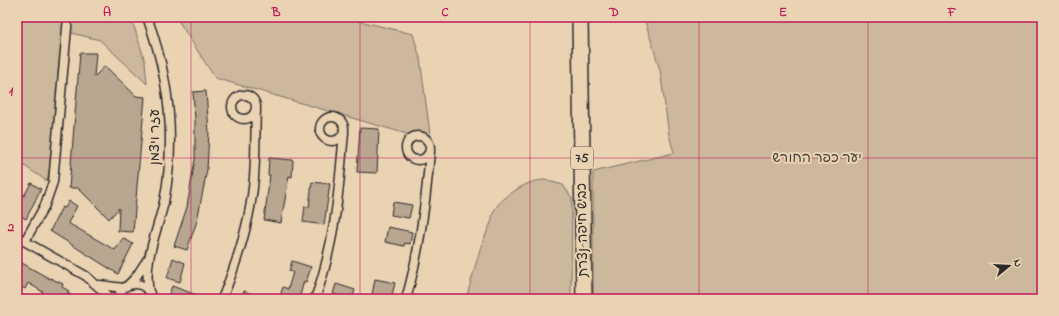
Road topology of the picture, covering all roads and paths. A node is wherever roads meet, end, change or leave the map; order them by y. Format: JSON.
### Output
{"nodes":[{"id":1,"x":68,"y":17,"type":"edge"},
{"id":2,"x":147,"y":17,"type":"edge"},
{"id":3,"x":580,"y":17,"type":"edge"},
{"id":4,"x":256,"y":110,"type":"junction"},
{"id":5,"x":246,"y":119,"type":"junction"},
{"id":6,"x":255,"y":131,"type":"junction"},
{"id":7,"x":344,"y":132,"type":"junction"},
{"id":8,"x":331,"y":141,"type":"junction"},
{"id":9,"x":430,"y":151,"type":"junction"},
{"id":10,"x":417,"y":160,"type":"junction"},
{"id":11,"x":342,"y":164,"type":"junction"},
{"id":12,"x":427,"y":181,"type":"junction"},
{"id":13,"x":17,"y":237,"type":"edge"},
{"id":14,"x":25,"y":241,"type":"junction"},
{"id":15,"x":148,"y":258,"type":"junction"},
{"id":16,"x":97,"y":285,"type":"junction"},
{"id":17,"x":125,"y":286,"type":"junction"},
{"id":18,"x":150,"y":295,"type":"edge"},
{"id":19,"x":112,"y":299,"type":"edge"},
{"id":20,"x":117,"y":299,"type":"edge"},
{"id":21,"x":222,"y":299,"type":"edge"},
{"id":22,"x":315,"y":299,"type":"edge"},
{"id":23,"x":406,"y":299,"type":"edge"},
{"id":24,"x":584,"y":299,"type":"edge"}],
"edges":[{"from":1,"to":14,"type":"street"},
{"from":2,"to":15,"type":"street","name":"עזר ויצמן"},
{"from":3,"to":24,"type":"highway","name":"כביש חיפה-נצרת","number":"75"},
{"from":4,"to":5,"type":"street"},
{"from":4,"to":5,"type":"street"},
{"from":4,"to":6,"type":"street"},
{"from":5,"to":6,"type":"street"},
{"from":6,"to":21,"type":"street"},
{"from":7,"to":8,"type":"street"},
{"from":7,"to":8,"type":"street"},
{"from":7,"to":11,"type":"street"},
{"from":8,"to":11,"type":"street"},
{"from":9,"to":10,"type":"street"},
{"from":9,"to":10,"type":"street"},
{"from":9,"to":12,"type":"street"},
{"from":10,"to":12,"type":"street"},
{"from":11,"to":22,"type":"street"},
{"from":12,"to":23,"type":"street"},
{"from":13,"to":14,"type":"street"},
{"from":14,"to":16,"type":"street"},
{"from":15,"to":17,"type":"street"},
{"from":15,"to":18,"type":"street"},
{"from":16,"to":17,"type":"street"},
{"from":16,"to":19,"type":"street"},
{"from":17,"to":18,"type":"street"},
{"from":17,"to":20,"type":"street"}]}
